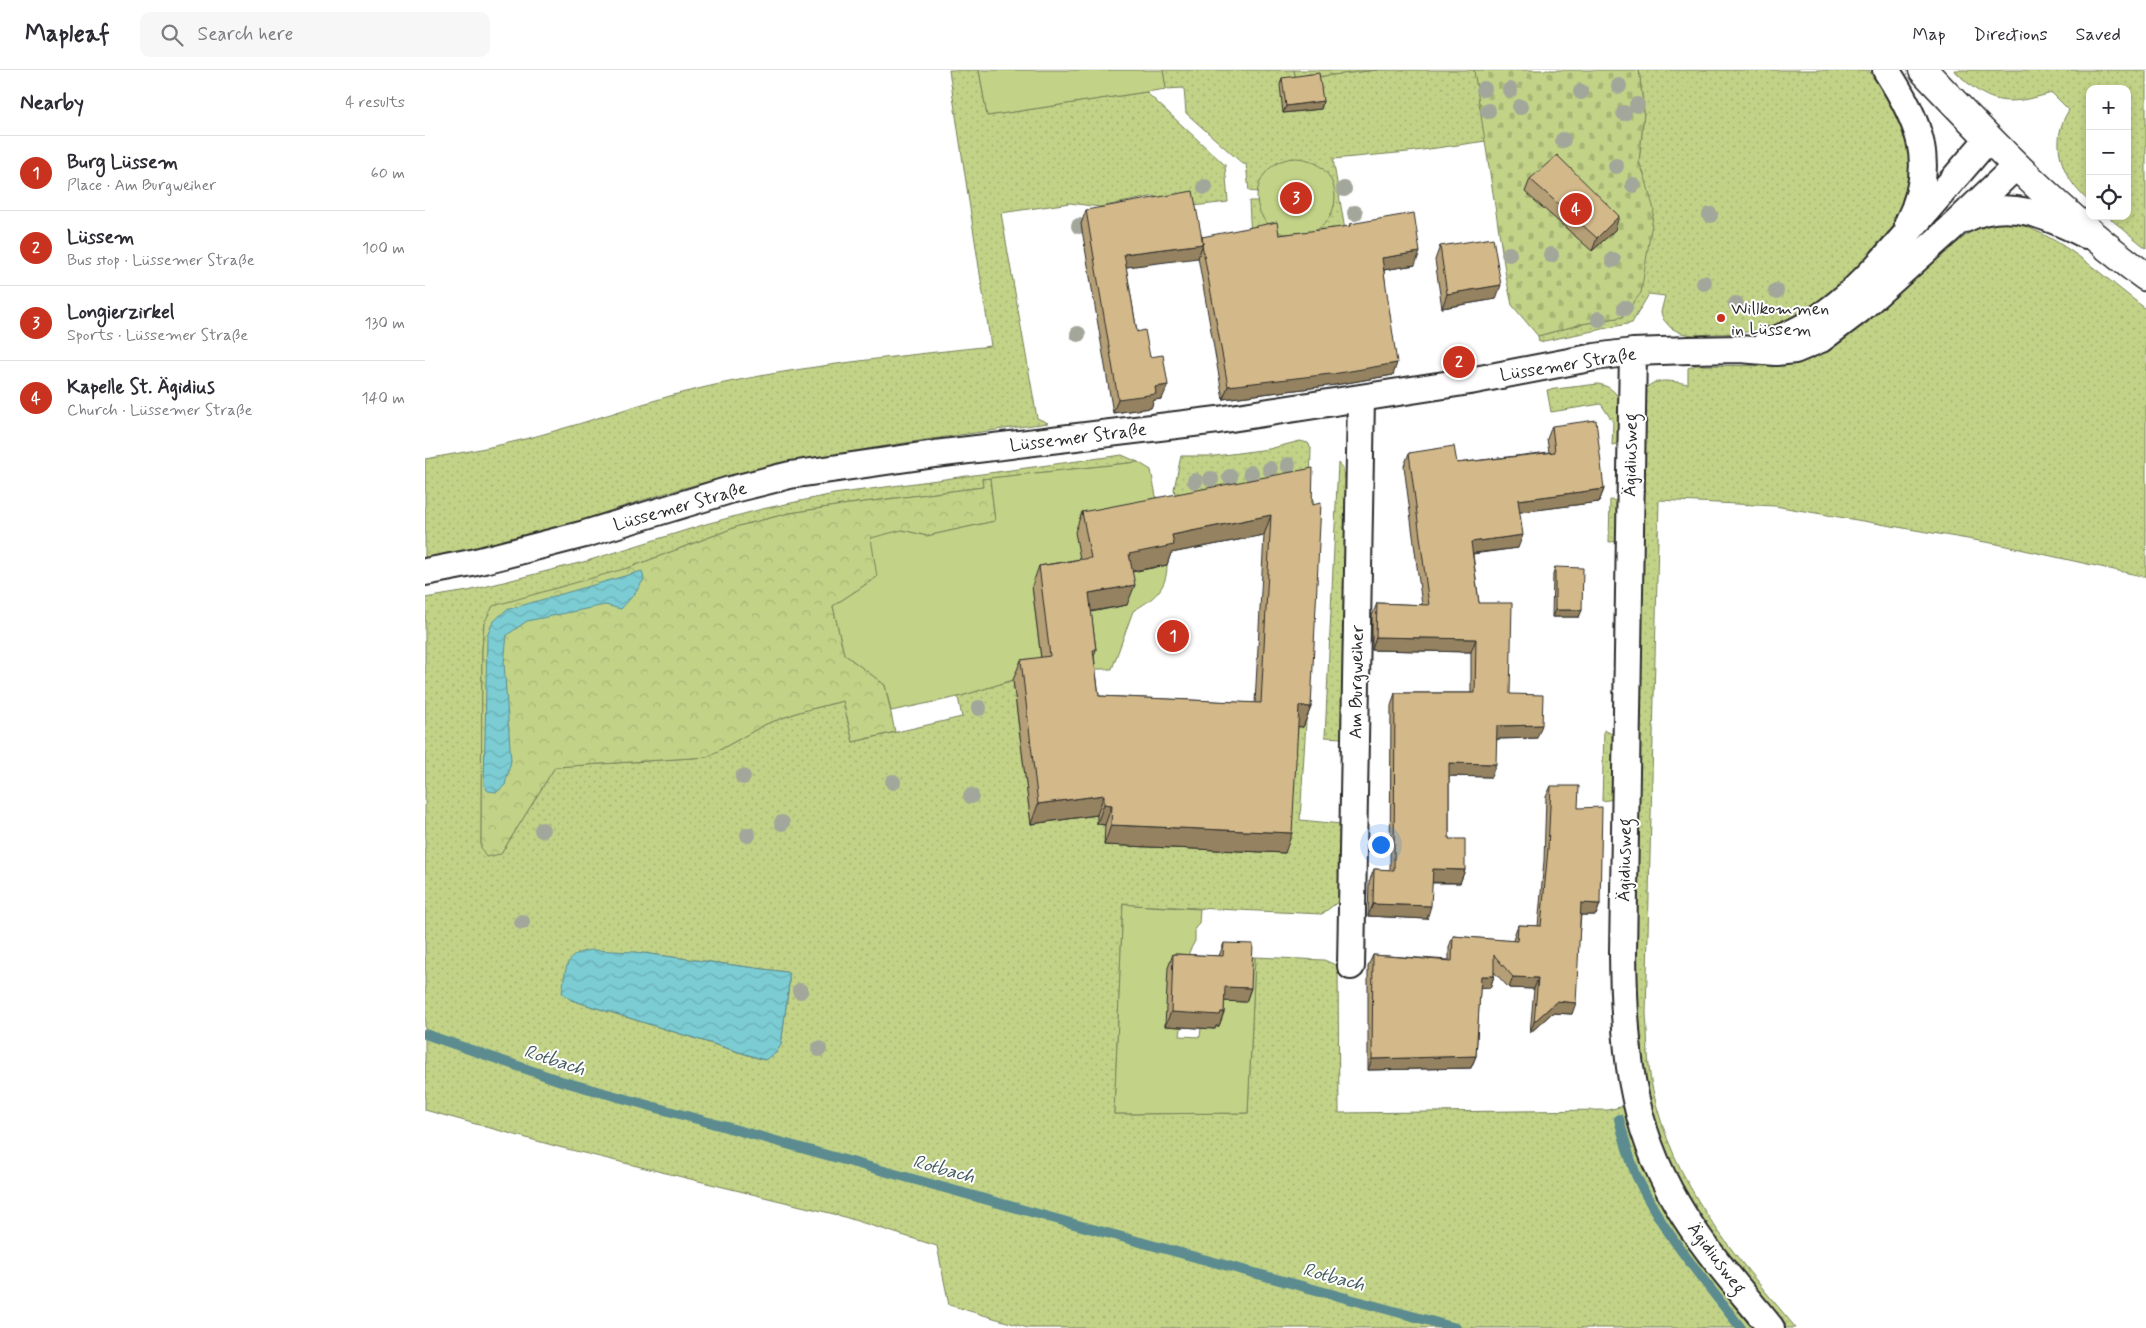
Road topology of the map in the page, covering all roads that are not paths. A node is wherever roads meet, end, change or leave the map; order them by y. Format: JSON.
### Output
{"nodes":[{"id":1,"x":1886,"y":70,"type":"edge"},
{"id":2,"x":1923,"y":70,"type":"edge"},
{"id":3,"x":1989,"y":140,"type":"junction"},
{"id":4,"x":2016,"y":166,"type":"junction"},
{"id":5,"x":1950,"y":229,"type":"junction"},
{"id":6,"x":1897,"y":244,"type":"junction"},
{"id":7,"x":2104,"y":244,"type":"junction"},
{"id":8,"x":2146,"y":277,"type":"edge"},
{"id":9,"x":1740,"y":349,"type":"junction"},
{"id":10,"x":1633,"y":352,"type":"junction"},
{"id":11,"x":1361,"y":398,"type":"junction"},
{"id":12,"x":425,"y":572,"type":"edge"},
{"id":13,"x":1351,"y":966,"type":"dead end"},
{"id":14,"x":1771,"y":1328,"type":"edge"}],
"edges":[{"from":1,"to":6,"type":"street","name":"Lüssemer Straße"},
{"from":2,"to":3,"type":"street"},
{"from":3,"to":4,"type":"street"},
{"from":3,"to":6,"type":"street","name":"Lüssemer Straße"},
{"from":4,"to":5,"type":"street","name":"Lüssemer Straße"},
{"from":4,"to":7,"type":"street"},
{"from":5,"to":7,"type":"street","name":"Lüssemer Straße"},
{"from":5,"to":9,"type":"street","name":"Lüssemer Straße"},
{"from":6,"to":9,"type":"street","name":"Lüssemer Straße"},
{"from":7,"to":8,"type":"street"},
{"from":9,"to":10,"type":"street","name":"Lüssemer Straße"},
{"from":10,"to":11,"type":"street","name":"Lüssemer Straße"},
{"from":10,"to":14,"type":"street","name":"Ägidiusweg"},
{"from":11,"to":12,"type":"street","name":"Lüssemer Straße"},
{"from":11,"to":13,"type":"street","name":"Am Burgweiher"}]}
